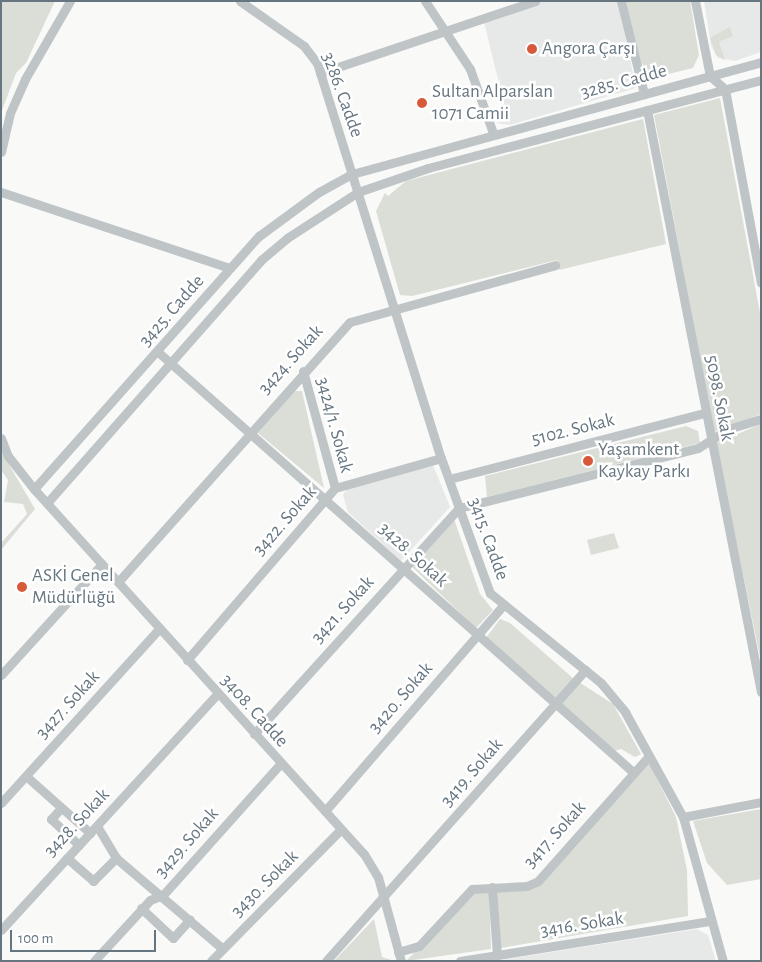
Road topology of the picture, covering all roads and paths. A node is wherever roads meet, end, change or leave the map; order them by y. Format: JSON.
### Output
{"nodes":[{"id":1,"x":70,"y":1,"type":"edge"},
{"id":2,"x":240,"y":1,"type":"edge"},
{"id":3,"x":425,"y":1,"type":"edge"},
{"id":4,"x":535,"y":1,"type":"edge"},
{"id":5,"x":621,"y":1,"type":"edge"},
{"id":6,"x":696,"y":1,"type":"edge"},
{"id":7,"x":446,"y":29,"type":"junction"},
{"id":8,"x":761,"y":62,"type":"edge"},
{"id":9,"x":320,"y":73,"type":"junction"},
{"id":10,"x":710,"y":76,"type":"junction"},
{"id":11,"x":761,"y":80,"type":"edge"},
{"id":12,"x":725,"y":89,"type":"junction"},
{"id":13,"x":644,"y":94,"type":"junction"},
{"id":14,"x":647,"y":110,"type":"junction"},
{"id":15,"x":493,"y":133,"type":"junction"},
{"id":16,"x":1,"y":152,"type":"edge"},
{"id":17,"x":352,"y":174,"type":"junction"},
{"id":18,"x":1,"y":192,"type":"edge"},
{"id":19,"x":358,"y":192,"type":"junction"},
{"id":20,"x":555,"y":265,"type":"dead end"},
{"id":21,"x":230,"y":268,"type":"junction"},
{"id":22,"x":761,"y":282,"type":"edge"},
{"id":23,"x":393,"y":306,"type":"junction"},
{"id":24,"x":158,"y":352,"type":"junction"},
{"id":25,"x":171,"y":364,"type":"junction"},
{"id":26,"x":303,"y":371,"type":"junction"},
{"id":27,"x":705,"y":412,"type":"junction"},
{"id":28,"x":761,"y":419,"type":"edge"},
{"id":29,"x":250,"y":431,"type":"junction"},
{"id":30,"x":1,"y":438,"type":"edge"},
{"id":31,"x":711,"y":440,"type":"junction"},
{"id":32,"x":441,"y":458,"type":"junction"},
{"id":33,"x":449,"y":479,"type":"junction"},
{"id":34,"x":335,"y":488,"type":"junction"},
{"id":35,"x":34,"y":489,"type":"junction"},
{"id":36,"x":326,"y":499,"type":"junction"},
{"id":37,"x":47,"y":502,"type":"junction"},
{"id":38,"x":459,"y":508,"type":"junction"},
{"id":39,"x":102,"y":564,"type":"junction"},
{"id":40,"x":403,"y":567,"type":"junction"},
{"id":41,"x":118,"y":582,"type":"junction"},
{"id":42,"x":502,"y":607,"type":"junction"},
{"id":43,"x":159,"y":629,"type":"junction"},
{"id":44,"x":478,"y":635,"type":"junction"},
{"id":45,"x":187,"y":660,"type":"junction"},
{"id":46,"x":585,"y":670,"type":"junction"},
{"id":47,"x":1,"y":675,"type":"edge"},
{"id":48,"x":761,"y":692,"type":"edge"},
{"id":49,"x":217,"y":694,"type":"junction"},
{"id":50,"x":554,"y":704,"type":"junction"},
{"id":51,"x":254,"y":734,"type":"junction"},
{"id":52,"x":650,"y":756,"type":"junction"},
{"id":53,"x":280,"y":764,"type":"junction"},
{"id":54,"x":632,"y":771,"type":"junction"},
{"id":55,"x":26,"y":776,"type":"junction"},
{"id":56,"x":761,"y":802,"type":"edge"},
{"id":57,"x":1,"y":803,"type":"edge"},
{"id":58,"x":61,"y":808,"type":"junction"},
{"id":59,"x":325,"y":812,"type":"junction"},
{"id":60,"x":683,"y":817,"type":"junction"},
{"id":61,"x":97,"y":826,"type":"junction"},
{"id":62,"x":341,"y":829,"type":"junction"},
{"id":63,"x":90,"y":833,"type":"junction"},
{"id":64,"x":79,"y":845,"type":"junction"},
{"id":65,"x":67,"y":858,"type":"junction"},
{"id":66,"x":116,"y":858,"type":"junction"},
{"id":67,"x":492,"y":886,"type":"junction"},
{"id":68,"x":163,"y":895,"type":"junction"},
{"id":69,"x":384,"y":899,"type":"junction"},
{"id":70,"x":141,"y":908,"type":"junction"},
{"id":71,"x":190,"y":919,"type":"junction"},
{"id":72,"x":709,"y":921,"type":"junction"},
{"id":73,"x":1,"y":930,"type":"edge"},
{"id":74,"x":223,"y":949,"type":"junction"},
{"id":75,"x":497,"y":955,"type":"junction"},
{"id":76,"x":400,"y":956,"type":"edge"},
{"id":77,"x":213,"y":959,"type":"edge"},
{"id":78,"x":94,"y":961,"type":"edge"},
{"id":79,"x":326,"y":961,"type":"edge"},
{"id":80,"x":460,"y":961,"type":"edge"},
{"id":81,"x":723,"y":961,"type":"edge"}],
"edges":[{"from":1,"to":16,"type":"street"},
{"from":2,"to":9,"type":"street","name":"3286. Cadde"},
{"from":3,"to":7,"type":"street"},
{"from":4,"to":7,"type":"street"},
{"from":5,"to":13,"type":"street"},
{"from":6,"to":10,"type":"street"},
{"from":7,"to":9,"type":"street"},
{"from":7,"to":15,"type":"street"},
{"from":8,"to":10,"type":"street","name":"3285. Cadde"},
{"from":9,"to":17,"type":"street","name":"3286. Cadde"},
{"from":10,"to":12,"type":"street"},
{"from":10,"to":13,"type":"street","name":"3285. Cadde"},
{"from":11,"to":12,"type":"street","name":"3285. Cadde"},
{"from":12,"to":14,"type":"street","name":"3285. Cadde"},
{"from":12,"to":22,"type":"street"},
{"from":13,"to":15,"type":"street","name":"3285. Cadde"},
{"from":14,"to":19,"type":"street","name":"3285. Cadde"},
{"from":14,"to":27,"type":"street","name":"5098. Sokak"},
{"from":15,"to":17,"type":"street","name":"3285. Cadde"},
{"from":17,"to":19,"type":"street","name":"3286. Cadde"},
{"from":17,"to":21,"type":"street","name":"3425. Cadde"},
{"from":18,"to":21,"type":"street"},
{"from":19,"to":23,"type":"street","name":"3415. Cadde"},
{"from":19,"to":25,"type":"street","name":"3425. Cadde"},
{"from":20,"to":23,"type":"street","name":"3424. Sokak"},
{"from":21,"to":24,"type":"street","name":"3425. Cadde"},
{"from":23,"to":26,"type":"street","name":"3424. Sokak"},
{"from":23,"to":32,"type":"street","name":"3415. Cadde"},
{"from":24,"to":25,"type":"street","name":"3428. Sokak"},
{"from":24,"to":35,"type":"street","name":"3425. Cadde"},
{"from":25,"to":29,"type":"street","name":"3428. Sokak"},
{"from":25,"to":37,"type":"street","name":"3425. Cadde"},
{"from":26,"to":29,"type":"street","name":"3424. Sokak"},
{"from":26,"to":34,"type":"street","name":"3424/1. Sokak"},
{"from":27,"to":31,"type":"street","name":"5098. Sokak"},
{"from":27,"to":33,"type":"street","name":"5102. Sokak"},
{"from":28,"to":31,"type":"street"},
{"from":29,"to":36,"type":"street","name":"3428. Sokak"},
{"from":29,"to":41,"type":"street","name":"3424. Sokak"},
{"from":30,"to":35,"type":"street","name":"3408. Cadde"},
{"from":31,"to":38,"type":"street"},
{"from":31,"to":48,"type":"street","name":"5098. Sokak"},
{"from":32,"to":33,"type":"street","name":"3415. Cadde"},
{"from":32,"to":34,"type":"street","name":"3422. Sokak"},
{"from":33,"to":38,"type":"street","name":"3415. Cadde"},
{"from":34,"to":36,"type":"street","name":"3422. Sokak"},
{"from":35,"to":37,"type":"street","name":"3408. Cadde"},
{"from":36,"to":40,"type":"street","name":"3428. Sokak"},
{"from":36,"to":45,"type":"street","name":"3422. Sokak"},
{"from":37,"to":39,"type":"street","name":"3408. Cadde"},
{"from":38,"to":40,"type":"street","name":"3421. Sokak"},
{"from":38,"to":42,"type":"street","name":"3415. Cadde"},
{"from":39,"to":41,"type":"street","name":"3408. Cadde"},
{"from":39,"to":47,"type":"street"},
{"from":40,"to":44,"type":"street","name":"3428. Sokak"},
{"from":40,"to":51,"type":"street","name":"3421. Sokak"},
{"from":41,"to":43,"type":"street","name":"3408. Cadde"},
{"from":42,"to":44,"type":"street","name":"3420. Sokak"},
{"from":42,"to":46,"type":"street","name":"3415. Cadde"},
{"from":43,"to":45,"type":"street","name":"3408. Cadde"},
{"from":43,"to":55,"type":"street","name":"3427. Sokak"},
{"from":44,"to":50,"type":"street","name":"3428. Sokak"},
{"from":44,"to":59,"type":"street","name":"3420. Sokak"},
{"from":45,"to":49,"type":"street","name":"3408. Cadde"},
{"from":46,"to":50,"type":"street","name":"3419. Sokak"},
{"from":46,"to":52,"type":"street","name":"3415. Cadde"},
{"from":49,"to":51,"type":"street","name":"3408. Cadde"},
{"from":49,"to":61,"type":"street","name":"3428. Sokak"},
{"from":50,"to":54,"type":"street","name":"3428. Sokak"},
{"from":50,"to":69,"type":"street","name":"3419. Sokak"},
{"from":51,"to":53,"type":"street","name":"3408. Cadde"},
{"from":52,"to":54,"type":"street","name":"3417. Sokak"},
{"from":52,"to":60,"type":"street","name":"3415. Cadde"},
{"from":53,"to":59,"type":"street","name":"3408. Cadde"},
{"from":53,"to":68,"type":"street","name":"3429. Sokak"},
{"from":54,"to":67,"type":"street","name":"3417. Sokak"},
{"from":55,"to":57,"type":"street","name":"3427. Sokak"},
{"from":55,"to":58,"type":"street"},
{"from":56,"to":60,"type":"street"},
{"from":58,"to":63,"type":"street"},
{"from":58,"to":64,"type":"street"},
{"from":59,"to":62,"type":"street","name":"3408. Cadde"},
{"from":60,"to":72,"type":"street","name":"3415. Cadde"},
{"from":61,"to":63,"type":"street","name":"3428. Sokak"},
{"from":61,"to":66,"type":"street"},
{"from":62,"to":69,"type":"street","name":"3408. Cadde"},
{"from":62,"to":74,"type":"street","name":"3430. Sokak"},
{"from":63,"to":64,"type":"street","name":"3428. Sokak"},
{"from":64,"to":65,"type":"street","name":"3428. Sokak"},
{"from":65,"to":66,"type":"street"},
{"from":65,"to":73,"type":"street","name":"3428. Sokak"},
{"from":66,"to":68,"type":"street"},
{"from":67,"to":75,"type":"street"},
{"from":67,"to":76,"type":"street","name":"3417. Sokak"},
{"from":68,"to":70,"type":"street","name":"3429. Sokak"},
{"from":68,"to":71,"type":"street"},
{"from":69,"to":76,"type":"street","name":"3408. Cadde"},
{"from":69,"to":79,"type":"street","name":"3419. Sokak"},
{"from":70,"to":71,"type":"street"},
{"from":70,"to":78,"type":"street","name":"3429. Sokak"},
{"from":71,"to":74,"type":"street"},
{"from":72,"to":75,"type":"street","name":"3416. Sokak"},
{"from":72,"to":81,"type":"street","name":"3415. Cadde"},
{"from":74,"to":77,"type":"street","name":"3430. Sokak"},
{"from":75,"to":80,"type":"street","name":"3416. Sokak"}]}
